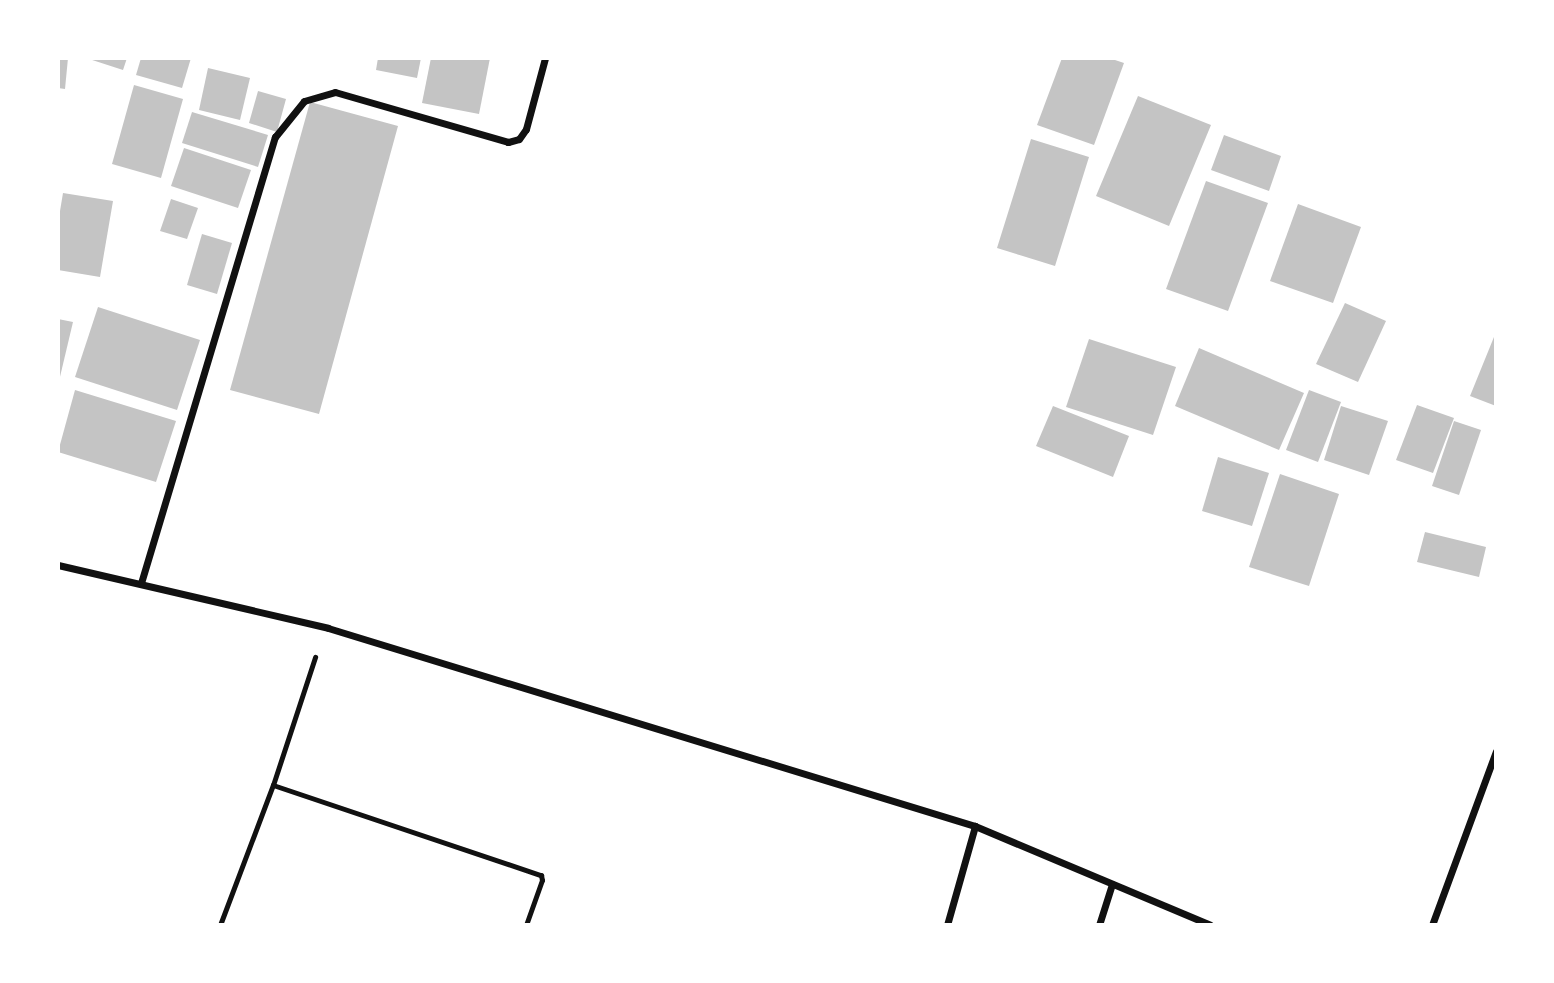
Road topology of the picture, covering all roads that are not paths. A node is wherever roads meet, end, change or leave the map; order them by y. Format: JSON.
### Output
{"nodes":[{"id":1,"x":545,"y":58,"type":"edge"},
{"id":2,"x":58,"y":565,"type":"edge"},
{"id":3,"x":141,"y":583,"type":"junction"},
{"id":4,"x":315,"y":657,"type":"dead end"},
{"id":5,"x":1496,"y":751,"type":"edge"},
{"id":6,"x":273,"y":785,"type":"junction"},
{"id":7,"x":975,"y":825,"type":"junction"},
{"id":8,"x":1112,"y":884,"type":"junction"},
{"id":9,"x":220,"y":925,"type":"edge"},
{"id":10,"x":526,"y":925,"type":"edge"},
{"id":11,"x":947,"y":925,"type":"edge"},
{"id":12,"x":1099,"y":925,"type":"edge"},
{"id":13,"x":1210,"y":925,"type":"edge"},
{"id":14,"x":1432,"y":925,"type":"edge"}],
"edges":[{"from":1,"to":3,"type":"street"},
{"from":2,"to":3,"type":"street"},
{"from":3,"to":7,"type":"street"},
{"from":4,"to":6,"type":"lane"},
{"from":5,"to":14,"type":"street"},
{"from":6,"to":9,"type":"lane"},
{"from":6,"to":10,"type":"lane"},
{"from":7,"to":8,"type":"street"},
{"from":7,"to":11,"type":"street"},
{"from":8,"to":12,"type":"street"},
{"from":8,"to":13,"type":"street"}]}
